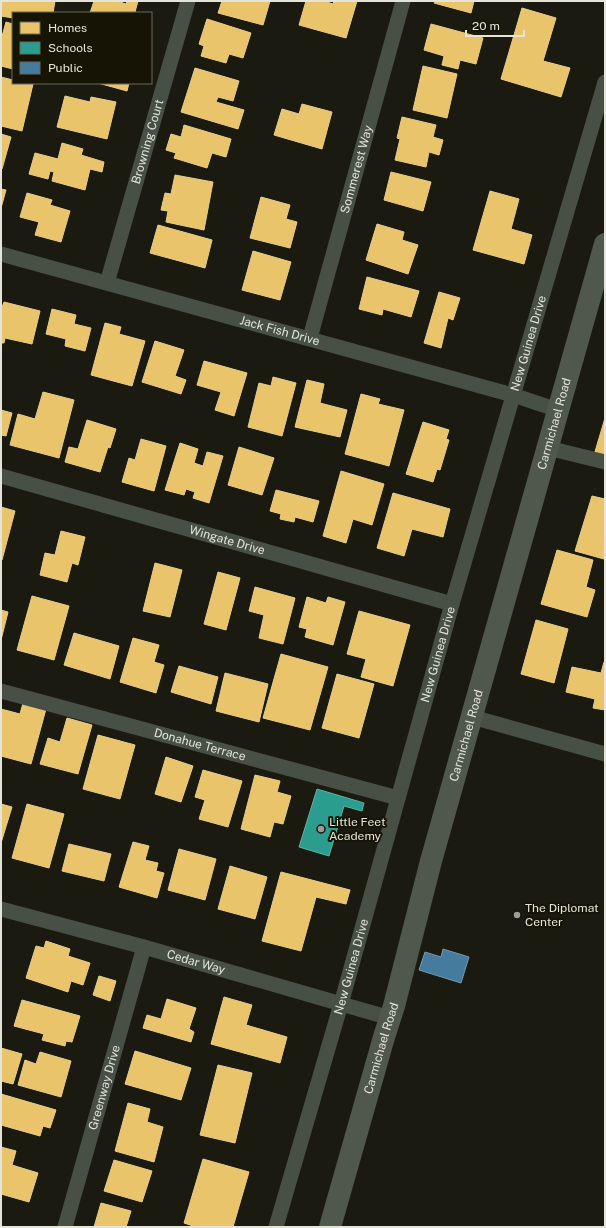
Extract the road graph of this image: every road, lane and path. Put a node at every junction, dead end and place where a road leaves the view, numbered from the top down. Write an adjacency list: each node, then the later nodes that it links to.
1 (188, 1): 6 (street, Browning Court)
2 (403, 1): 7 (street, Sommerest Way)
3 (605, 82): 8 (street, New Guinea Drive)
4 (1, 254): 6 (street, Jack Fish Drive)
5 (603, 258): 9 (main road, Carmichael Road)
6 (107, 283): 7 (street, Jack Fish Drive)
7 (310, 338): 8 (street, Jack Fish Drive)
8 (513, 395): 9 (street, Jack Fish Drive); 13 (street, New Guinea Drive)
9 (558, 410): 10 (main road, Carmichael Road)
10 (548, 448): 11 (street); 15 (main road, Carmichael Road)
11 (605, 462)
12 (1, 476): 13 (street, Wingate Drive)
13 (452, 604): 17 (street, New Guinea Drive)
14 (1, 691): 17 (street, Donahue Terrace)
15 (472, 717): 16 (street); 21 (main road, Carmichael Road)
16 (605, 754)
17 (398, 798): 20 (street, New Guinea Drive)
18 (1, 910): 19 (street, Cedar Way)
19 (144, 947): 20 (street, Cedar Way); 22 (street, Greenway Drive)
20 (341, 1004): 21 (street, Cedar Way); 23 (street, New Guinea Drive)
21 (390, 1018): 24 (main road, Carmichael Road)
22 (65, 1227)
23 (276, 1227)
24 (330, 1227)

